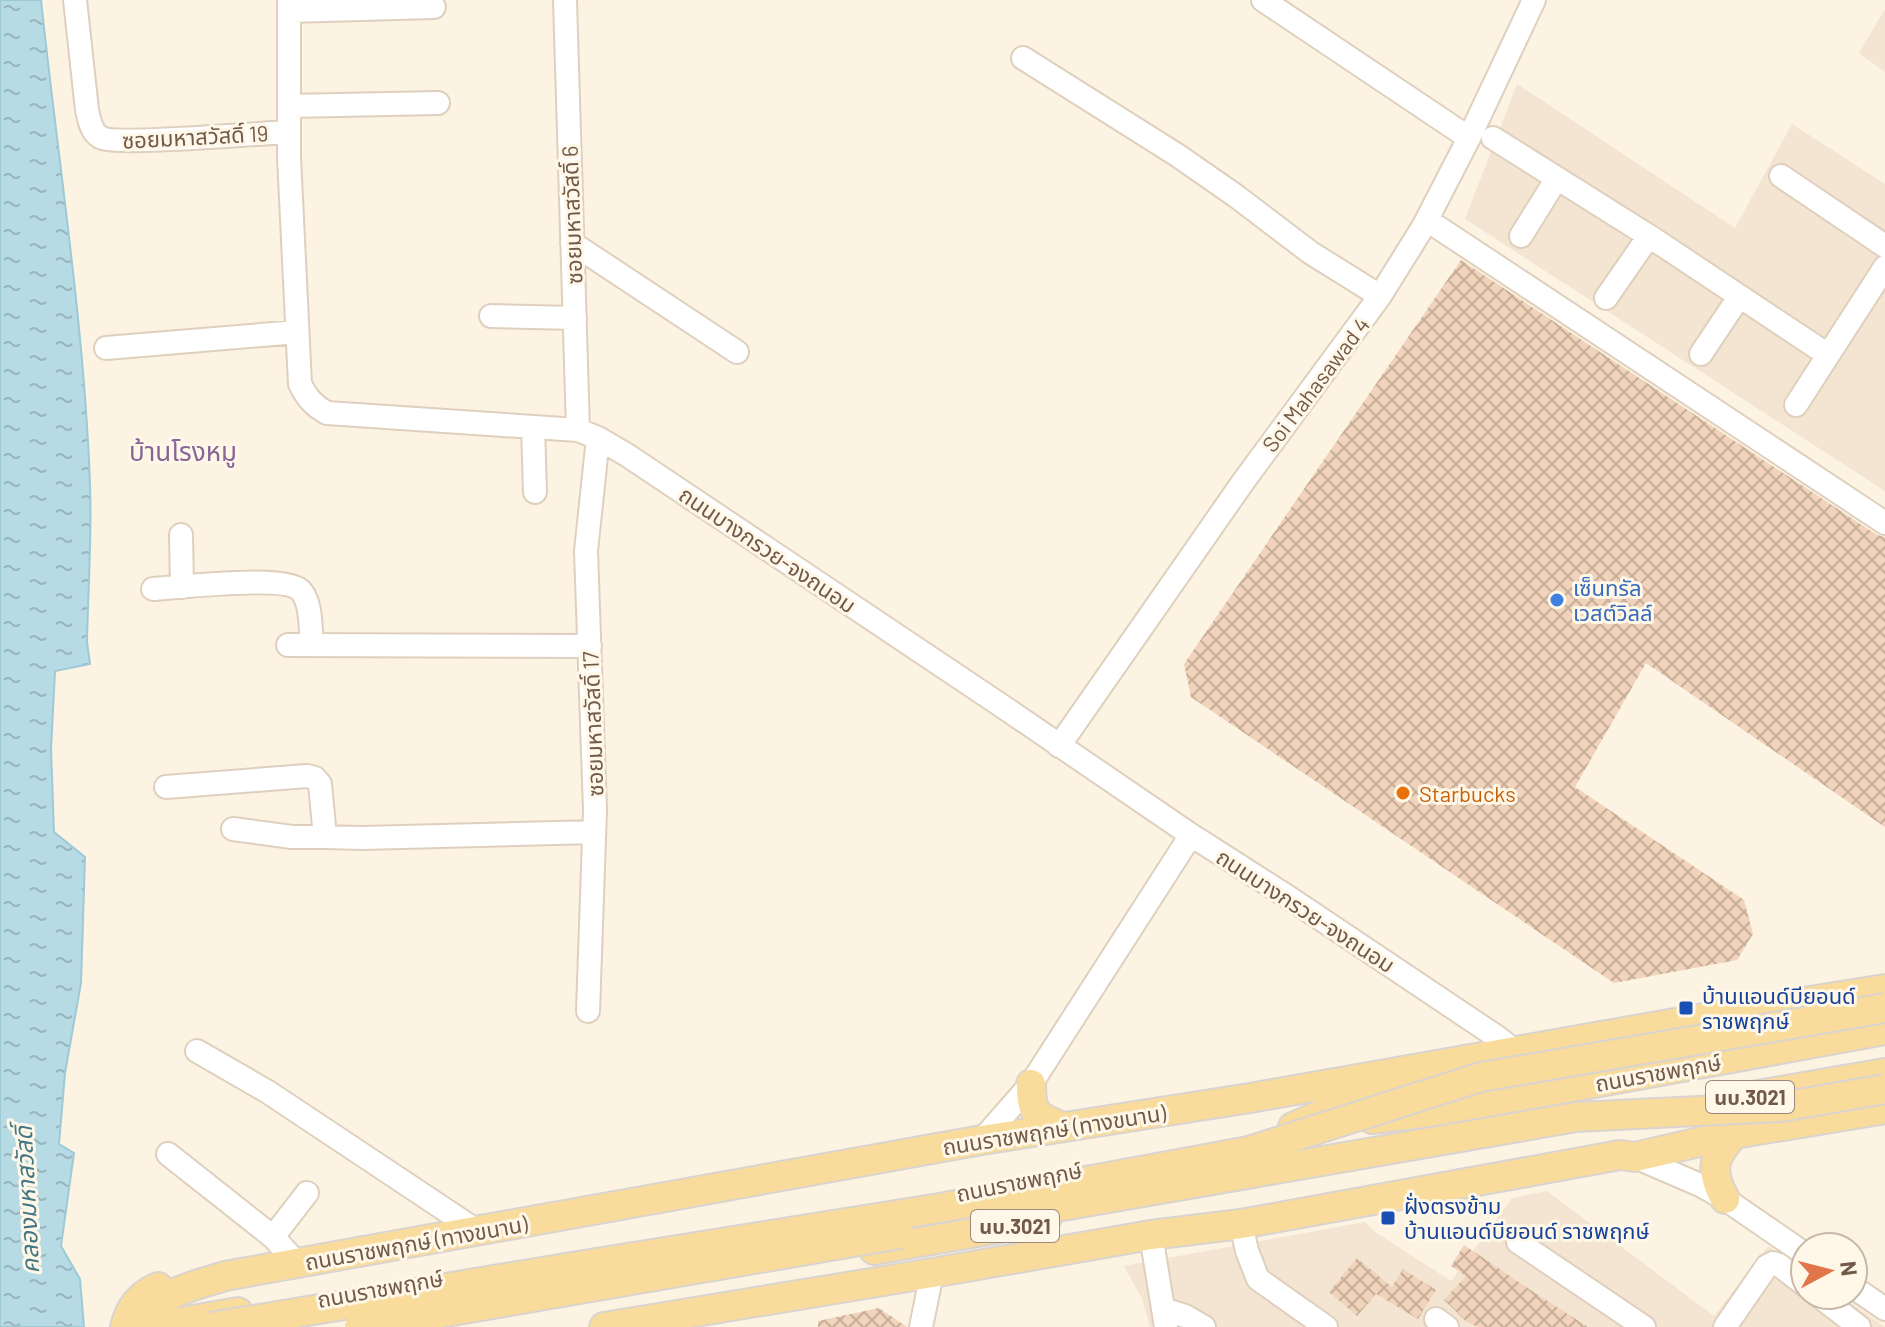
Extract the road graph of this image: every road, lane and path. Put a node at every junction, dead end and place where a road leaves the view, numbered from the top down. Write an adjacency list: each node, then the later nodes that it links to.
1 (75, 0): 10 (street, ซอยมหาสวัสดิ์ 19)
2 (565, 0): 18 (street, ซอยมหาสวัสดิ์ 6)
3 (1263, 0): 11 (street)
4 (1524, 4): 11 (street, Soi Mahasawad 4)
5 (289, 6): 6 (street); 9 (street, ถนนบางกรวย-จงถนอม)
6 (434, 7)
7 (1023, 58): 21 (street)
8 (438, 103): 9 (street)
9 (289, 106): 10 (street, ถนนบางกรวย-จงถนอม)
10 (289, 132): 26 (street, ถนนบางกรวย-จงถนอม)
11 (1469, 138): 15 (street, Soi Mahasawad 4)
12 (1493, 138): 14 (street)
13 (1781, 176): 19 (street)
14 (1557, 178): 16 (street); 17 (street)
15 (1427, 220): 21 (street, Soi Mahasawad 4); 35 (street)
16 (1521, 236)
17 (1649, 236): 22 (street); 23 (street)
18 (572, 243): 25 (street, ซอยมหาสวัสดิ์ 6); 28 (street)
19 (1885, 246)
20 (1885, 267): 30 (street)
21 (1380, 296): 42 (street, Soi Mahasawad 4)
22 (1739, 297): 29 (street); 30 (street)
23 (1606, 298)
24 (491, 316): 25 (street)
25 (575, 318): 33 (street, ซอยมหาสวัสดิ์ 6)
26 (297, 332): 27 (street); 32 (street, ถนนบางกรวย-จงถนอม)
27 (106, 348)
28 (737, 352)
29 (1701, 354)
30 (1828, 355): 31 (street)
31 (1796, 405)
32 (533, 427): 33 (street, ถนนบางกรวย-จงถนอม); 34 (street)
33 (588, 434): 41 (street, ซอยมหาสวัสดิ์ 17); 42 (street, ถนนบางกรวย-จงถนอม)
34 (535, 492)
35 (1885, 523)
36 (181, 535): 37 (street)
37 (182, 587): 38 (street); 39 (street)
38 (153, 589)
39 (312, 644): 40 (street); 41 (street)
40 (288, 645)
41 (590, 646): 45 (street, ซอยมหาสวัสดิ์ 17)
42 (1059, 746): 46 (street, ถนนบางกรวย-จงถนอม)
43 (166, 787): 47 (street)
44 (233, 829): 47 (street)
45 (594, 832): 47 (street); 50 (street, ซอยมหาสวัสดิ์ 17)
46 (1191, 835): 53 (street, ถนนบางกรวย-จงถนอม); 56 (street)
47 (325, 837)
48 (1885, 989): 53 (main road, ถนนราชพฤกษ์ (ทางขนาน))
49 (1885, 1008): 84 (main road, bridge)
50 (588, 1011)
51 (1885, 1030): 62 (main road, ถนนราชพฤกษ์ / นบ.3021)
52 (197, 1051): 70 (street)
53 (1516, 1052): 54 (main road, ถนนราชพฤกษ์ (ทางขนาน))
54 (1423, 1068): 61 (main road, ถนนราชพฤกษ์ (ทางขนาน)); 62 (main road)
55 (1885, 1073): 59 (main road, ถนนราชพฤกษ์ / นบ.3021)
56 (1031, 1084): 61 (main road); 64 (street)
57 (1885, 1089): 85 (main road, bridge)
58 (1885, 1109): 60 (main road, นบ.3021)
59 (1614, 1121): 60 (main road); 86 (main road, ถนนราชพฤกษ์ / นบ.3021)
60 (1798, 1124): 63 (main road, นบ.3021)
61 (1063, 1127): 64 (main road, ถนนราชพฤกษ์ (ทางขนาน))
62 (1285, 1130): 83 (main road, ถนนราชพฤกษ์ / นบ.3021)
63 (1734, 1134): 66 (main road, นบ.3021); 68 (main road)
64 (982, 1140): 70 (main road, ถนนราชพฤกษ์ (ทางขนาน))
65 (168, 1154): 72 (street)
66 (1635, 1157): 68 (street); 69 (main road)
67 (307, 1193): 72 (street)
68 (1725, 1199): 74 (street)
69 (1241, 1224): 71 (main road); 89 (street)
70 (477, 1231): 75 (main road, ถนนราชพฤกษ์ (ทางขนาน))
71 (1151, 1235): 76 (main road); 80 (street)
72 (273, 1237): 75 (street)
73 (1518, 1242): 90 (street)
74 (1789, 1243)
75 (297, 1263): 78 (main road, ถนนราชพฤกษ์ (ทางขนาน))
76 (932, 1273): 81 (main road); 87 (street)
77 (1789, 1273): 91 (street)
78 (225, 1276): 82 (main road, ถนนราชพฤกษ์ (ทางขนาน)); 83 (main road, ถนนราชพฤกษ์ (ทางขนาน))
79 (1838, 1311): 92 (street)
80 (1165, 1318): 88 (street)
81 (613, 1326)
82 (125, 1327)
83 (151, 1327)
84 (211, 1327)
85 (359, 1327)
86 (416, 1327)
87 (921, 1327)
88 (1204, 1327)
89 (1326, 1327)
90 (1644, 1327)
91 (1725, 1327)
92 (1859, 1327)

